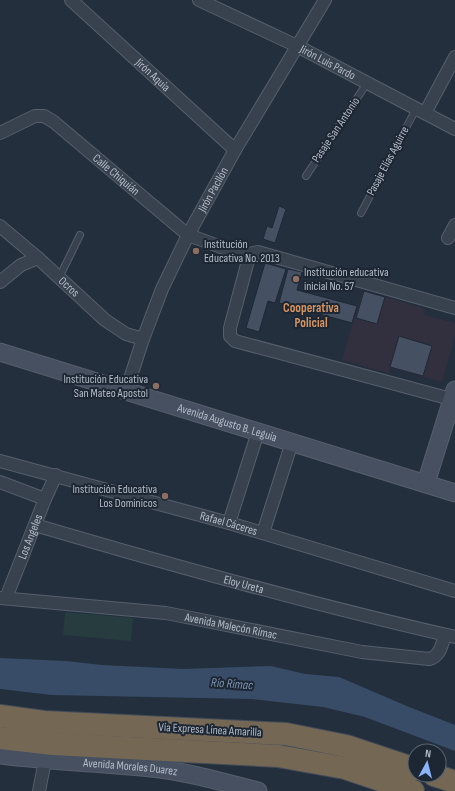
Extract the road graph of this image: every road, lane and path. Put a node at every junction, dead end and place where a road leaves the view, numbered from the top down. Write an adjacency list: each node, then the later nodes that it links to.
1 (70, 0): 10 (street, Jirón Aquia)
2 (198, 0): 4 (street, Jirón Luis Pardo)
3 (325, 0): 4 (street, Jirón Pacllón)
4 (297, 46): 6 (street, Jirón Luis Pardo); 10 (street, Jirón Pacllón)
5 (455, 57): 7 (street)
6 (367, 83): 7 (street, Jirón Luis Pardo); 11 (lane, Pasaje San Antonio)
7 (421, 111): 8 (street, Jirón Luis Pardo); 12 (lane, Pasaje Elías Aguirre)
8 (455, 129)
9 (0, 133): 16 (street, Calle Chiquián)
10 (236, 150): 16 (street, Jirón Pacllón)
11 (306, 176)
12 (361, 214)
13 (455, 225): 17 (street)
14 (0, 226): 19 (street, Ocros)
15 (80, 235): 20 (lane)
16 (188, 235): 18 (street); 23 (street, Jirón Pacllón)
17 (448, 238)
18 (249, 257): 22 (street); 26 (street)
19 (38, 258): 20 (street, Ocros); 21 (street)
20 (60, 278): 23 (street, Ocros)
21 (0, 282)
22 (455, 308)
23 (143, 339): 25 (street, Jirón Pacllón)
24 (0, 352): 25 (main road, Avenida Augusto B. Leguia)
25 (126, 391): 27 (main road, Avenida Augusto B. Leguia)
26 (453, 395): 32 (main road)
27 (258, 432): 28 (main road, Avenida Augusto B. Leguia); 35 (street)
28 (292, 442): 32 (main road, Avenida Augusto B. Leguia); 37 (street)
29 (0, 461): 30 (street, Rafael Cáceres)
30 (56, 475): 34 (street, Los Angeles); 35 (street, Rafael Cáceres)
31 (0, 482): 34 (street)
32 (426, 484): 33 (main road, Avenida Augusto B. Leguia)
33 (455, 492)
34 (45, 499): 36 (street, Los Angeles)
35 (229, 523): 37 (street, Rafael Cáceres)
36 (35, 525): 39 (street, Los Angeles); 40 (street, Eloy Ureta)
37 (263, 533): 38 (street, Rafael Cáceres)
38 (455, 591)
39 (3, 598): 40 (street, Avenida Malecón Rímac)
40 (450, 636)
41 (0, 716): 45 (highway, Vía Expresa Línea Amarilla)
42 (0, 738): 48 (highway, Vía Expresa Línea Amarilla)
43 (0, 756): 44 (main road, Avenida Morales Duarez)
44 (45, 761): 46 (street); 47 (main road, Avenida Morales Duarez)
45 (407, 766)
46 (39, 791)
47 (258, 791)
48 (414, 791)

